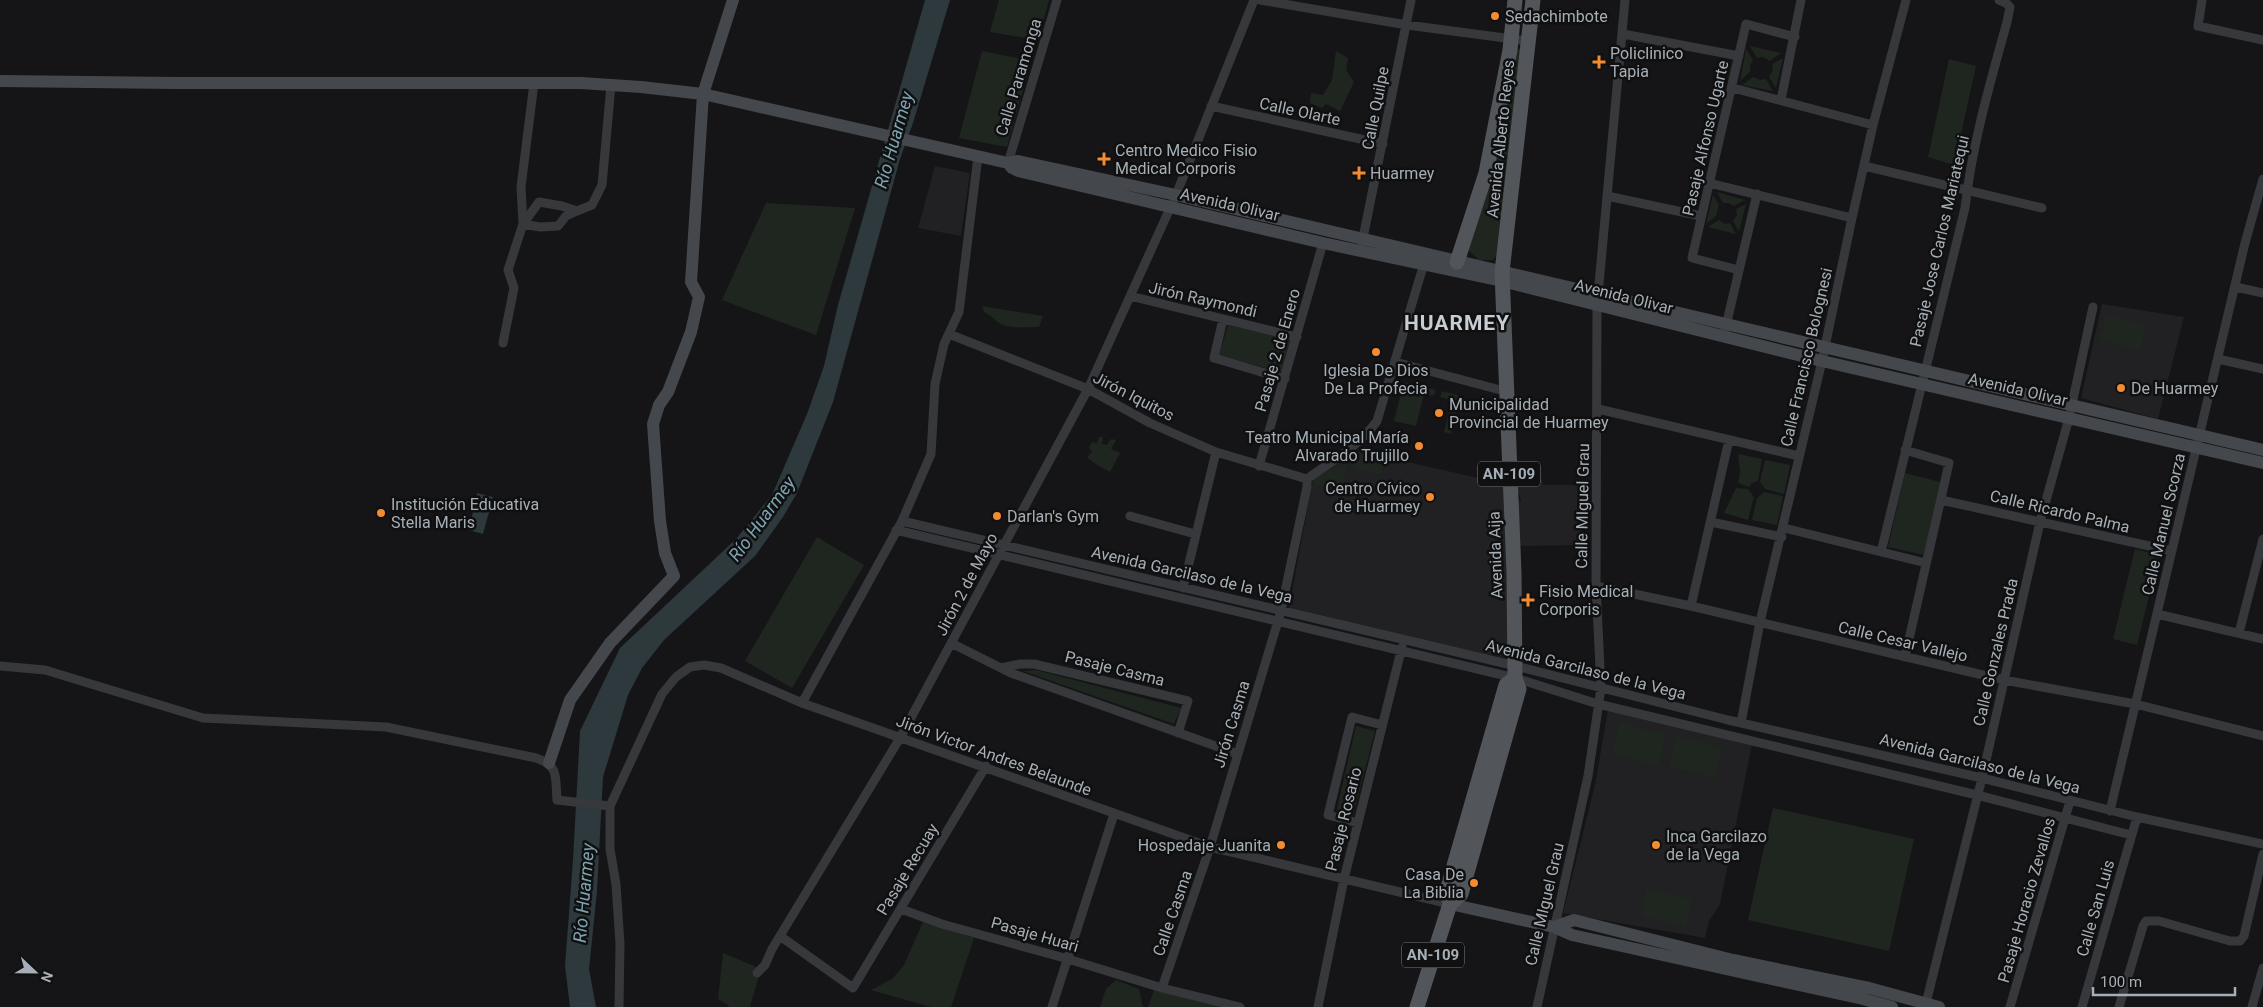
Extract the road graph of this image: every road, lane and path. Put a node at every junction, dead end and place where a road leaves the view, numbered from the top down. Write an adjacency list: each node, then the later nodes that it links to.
1 (734, 0): 25 (street)
2 (1057, 0): 31 (street, Calle Paramonga)
3 (1254, 0): 27 (street, Jirón 2 de Mayo)
4 (1260, 0): 14 (street)
5 (1411, 0): 14 (street, Calle Quilpe)
6 (1515, 0): 17 (main road, Avenida Alberto Reyes)
7 (1533, 0): 19 (main road, Avenida Alberto Reyes / AN-109)
8 (1626, 0): 15 (street, Calle MIguel Grau)
9 (1801, 0): 16 (street)
10 (1906, 0): 28 (street, Calle Francisco Bolognesi)
11 (1999, 0): 13 (street, Pasaje Jose Carlos Mariatequi)
12 (2202, 0): 18 (street)
13 (2010, 4): 35 (street, Pasaje Jose Carlos Mariatequi)
14 (1407, 25): 17 (street); 29 (street, Calle Quilpe)
15 (1623, 34): 20 (street); 37 (street, Calle MIguel Grau)
16 (1794, 37): 20 (street, Pasaje Alfonso Ugarte); 26 (street)
17 (1511, 39): 19 (street); 47 (main road, Avenida Alberto Reyes)
18 (2263, 40)
19 (1528, 41): 49 (main road, Avenida Alberto Reyes / AN-109)
20 (1739, 56): 24 (street, Pasaje Alfonso Ugarte)
21 (0, 81): 22 (street, Avenida Olivar)
22 (534, 83): 23 (street, Avenida Olivar); 43 (street)
23 (610, 85): 25 (street, Avenida Olivar); 40 (street)
24 (1733, 88): 26 (street); 34 (street, Pasaje Alfonso Ugarte)
25 (703, 94): 30 (street, Avenida Olivar); 121 (street)
26 (1782, 100): 28 (street)
27 (1211, 106): 29 (street, Calle Olarte); 38 (street, Jirón 2 de Mayo)
28 (1873, 125): 32 (street, Calle Francisco Bolognesi)
29 (1383, 144): 45 (street, Calle Quilpe)
30 (978, 156): 31 (street, Avenida Olivar); 57 (street)
31 (1008, 163): 38 (street, Avenida Olivar)
32 (1864, 166): 35 (street); 42 (street, Calle Francisco Bolognesi)
33 (2263, 179): 50 (street, Calle Manuel Scorza)
34 (1709, 183): 36 (street); 41 (street, Pasaje Alfonso Ugarte)
35 (1967, 189): 39 (street); 64 (street, Pasaje Jose Carlos Mariatequi)
36 (1757, 194): 42 (street); 48 (street)
37 (1607, 196): 41 (street); 53 (street, Calle MIguel Grau)
38 (1173, 200): 44 (street, Avenida Olivar); 45 (street, Avenida Olivar); 52 (street, Jirón 2 de Mayo)
39 (2042, 208)
40 (577, 211): 43 (street); 43 (street)
41 (1702, 216): 48 (street, Pasaje Alfonso Ugarte)
42 (1852, 218): 60 (street, Calle Francisco Bolognesi)
43 (523, 224): 59 (street)
44 (1323, 243): 45 (street, Avenida Olivar); 58 (street, Pasaje 2 de Enero)
45 (1361, 245): 46 (street, Avenida Olivar)
46 (1425, 259): 47 (street, Avenida Olivar); 49 (street, Avenida Olivar); 62 (street)
47 (1457, 262): 49 (street, Avenida Olivar)
48 (1739, 270): 56 (street)
49 (1502, 277): 53 (street, Avenida Olivar); 67 (main road, Avenida Aija / AN-109)
50 (2236, 287): 51 (street); 61 (street, Calle Manuel Scorza)
51 (2263, 293)
52 (1130, 296): 55 (street, Jirón Raymondi); 66 (street, Jirón 2 de Mayo)
53 (1597, 301): 56 (street, Avenida Olivar); 69 (street, Calle MIguel Grau)
54 (2093, 307): 68 (street, Calle Gonzales Prada)
55 (1223, 319): 58 (street, Jirón Raymondi); 65 (street)
56 (1724, 331): 60 (street, Avenida Olivar)
57 (949, 334): 66 (street, Jirón Iquitos); 82 (street)
58 (1298, 337): 65 (street, Pasaje 2 de Enero)
59 (503, 343)
60 (1824, 354): 64 (street, Avenida Olivar); 76 (street, Calle Francisco Bolognesi)
61 (2218, 359): 63 (street); 72 (street, Calle Manuel Scorza)
62 (1395, 362): 67 (street); 79 (street)
63 (2263, 369)
64 (1923, 377): 68 (street, Avenida Olivar); 70 (street, Avenida Olivar); 73 (street, Pasaje Jose Carlos Mariatequi)
65 (1285, 379): 78 (street, Pasaje 2 de Enero)
66 (1088, 390): 75 (street, Jirón Iquitos); 89 (street, Jirón 2 de Mayo)
67 (1508, 392): 109 (main road, Avenida Aija / AN-109)
68 (2072, 405): 70 (street, Calle Gonzales Prada); 72 (street, Avenida Olivar)
69 (1598, 409): 71 (street); 94 (street, Calle MIguel Grau)
70 (2069, 418): 72 (street, Avenida Olivar); 84 (street, Calle Gonzales Prada)
71 (1729, 440): 76 (street); 83 (street)
72 (2198, 442): 74 (street, Avenida Olivar); 77 (street, Avenida Olivar); 90 (street, Calle Manuel Scorza)
73 (1905, 450): 80 (street); 91 (street, Pasaje Jose Carlos Mariatequi)
74 (2263, 450)
75 (1216, 452): 78 (street, Jirón Iquitos); 87 (street)
76 (1799, 456): 86 (street, Calle Francisco Bolognesi)
77 (2263, 463)
78 (1259, 466): 79 (street, Jirón Iquitos)
79 (1307, 479): 97 (street, Jirón Casma)
80 (1941, 500): 84 (street, Calle Ricardo Palma); 93 (street)
81 (1130, 516): 87 (street)
82 (902, 521): 85 (street); 89 (street, Avenida Garcilaso de la Vega)
83 (1711, 522): 86 (street); 96 (street)
84 (2040, 522): 90 (street, Calle Ricardo Palma); 110 (street, Calle Gonzales Prada)
85 (896, 530): 92 (street, Avenida Garcilaso de la Vega); 112 (street)
86 (1783, 532): 91 (street); 100 (street, Calle Francisco Bolognesi)
87 (1195, 534): 95 (street)
88 (2263, 539): 101 (street)
89 (1004, 545): 92 (street, Jirón 2 de Mayo); 95 (street, Avenida Garcilaso de la Vega)
90 (2172, 551): 98 (street, Calle Manuel Scorza)
91 (1881, 552): 93 (street)
92 (998, 555): 99 (street, Avenida Garcilaso de la Vega); 104 (street, Jirón 2 de Mayo)
93 (1926, 563): 106 (street)
94 (1596, 586): 96 (street, Calle Cesar Vallejo); 111 (street, Calle MIguel Grau)
95 (1183, 588): 97 (street, Avenida Garcilaso de la Vega)
96 (1691, 606): 100 (street, Calle Cesar Vallejo)
97 (1281, 611): 99 (street, Jirón Casma); 103 (street, Avenida Garcilaso de la Vega)
98 (2157, 614): 101 (street); 114 (street, Calle Manuel Scorza)
99 (1278, 622): 105 (street, Avenida Garcilaso de la Vega); 120 (street, Jirón Casma)
100 (1760, 622): 106 (street, Calle Cesar Vallejo); 115 (street, Calle Francisco Bolognesi)
101 (2239, 633): 102 (street)
102 (2263, 639)
103 (1404, 640): 105 (street, Pasaje Rosario); 109 (street, Avenida Garcilaso de la Vega)
104 (950, 643): 108 (street); 119 (street, Jirón 2 de Mayo)
105 (1401, 651): 109 (street, Avenida Garcilaso de la Vega); 116 (street, Pasaje Rosario)
106 (1905, 656): 110 (street, Calle Cesar Vallejo)
107 (0, 666): 121 (street)
108 (1001, 668): 117 (street); 117 (street, Pasaje Casma)
109 (1515, 672): 111 (street, Avenida Garcilaso de la Vega); 113 (street, Avenida Garcilaso de la Vega); 137 (main road, Avenida Aija / AN-109)
110 (2004, 680): 114 (street, Calle Cesar Vallejo); 123 (street, Calle Gonzales Prada)
111 (1602, 688): 113 (street, Calle MIguel Grau); 115 (street, Avenida Garcilaso de la Vega)
112 (802, 703): 119 (street, Jirón Victor Andres Belaunde); 126 (street, Jirón Victor Andres Belaunde)
113 (1598, 704): 124 (street, Avenida Garcilaso de la Vega); 139 (street, Calle MIguel Grau)
114 (2135, 704): 118 (street, Calle Cesar Vallejo); 127 (street, Calle Manuel Scorza)
115 (1741, 723): 123 (street, Avenida Garcilaso de la Vega)
116 (1382, 725): 131 (street, Pasaje Rosario); 131 (street)
117 (1178, 733): 120 (street)
118 (2263, 736)
119 (900, 738): 122 (street, Jirón Victor Andres Belaunde); 140 (street, Jirón 2 de Mayo)
120 (1238, 754): 134 (street, Jirón Casma)
121 (550, 762): 126 (street)
122 (986, 766): 128 (street, Jirón Victor Andres Belaunde); 138 (street, Pasaje Recuay)
123 (1982, 778): 124 (street, Calle Gonzales Prada); 125 (street, Avenida Garcilaso de la Vega)
124 (1978, 795): 129 (street, Avenida Garcilaso de la Vega); 146 (street, Calle Gonzales Prada)
125 (2070, 800): 127 (street, Avenida Garcilaso de la Vega); 129 (street, Pasaje Horacio Zevallos)
126 (610, 806): 147 (street)
127 (2110, 811): 130 (street, Avenida Garcilaso de la Vega)
128 (1114, 814): 134 (street, Jirón Victor Andres Belaunde); 141 (street)
129 (2065, 817): 132 (street, Avenida Garcilaso de la Vega); 155 (street, Pasaje Horacio Zevallos)
130 (2136, 817): 132 (street, Calle San Luis); 133 (street, Avenida Garcilaso de la Vega)
131 (1358, 823): 136 (street, Pasaje Rosario)
132 (2131, 835): 156 (street, Calle San Luis)
133 (2263, 844)
134 (1210, 847): 136 (street, Jirón Victor Andres Belaunde); 144 (street, Calle Casma)
135 (2263, 859): 157 (street)
136 (1344, 879): 137 (street, Jirón Victor Andres Belaunde); 150 (street, Pasaje Rosario)
137 (1450, 904): 139 (street); 151 (main road, Avenida Aija / AN-109)
138 (901, 908): 140 (street, Pasaje Recuay); 141 (street, Pasaje Huari)
139 (1554, 927): 145 (street); 152 (street, Calle MIguel Grau)
140 (780, 936): 143 (street, Jirón 2 de Mayo)
141 (1068, 959): 144 (street, Pasaje Huari); 148 (street)
142 (2263, 968): 158 (street)
143 (757, 973)
144 (1162, 988): 149 (street, Pasaje Huari)
145 (1864, 998): 146 (street); 153 (street)
146 (1926, 1003): 154 (street)
147 (619, 1007)
148 (1052, 1007)
149 (1240, 1007)
150 (1318, 1007)
151 (1417, 1007)
152 (1538, 1007)
153 (1892, 1007)
154 (1939, 1007)
155 (2010, 1007)
156 (2082, 1007)
157 (2119, 1007)
158 (2252, 1007)

